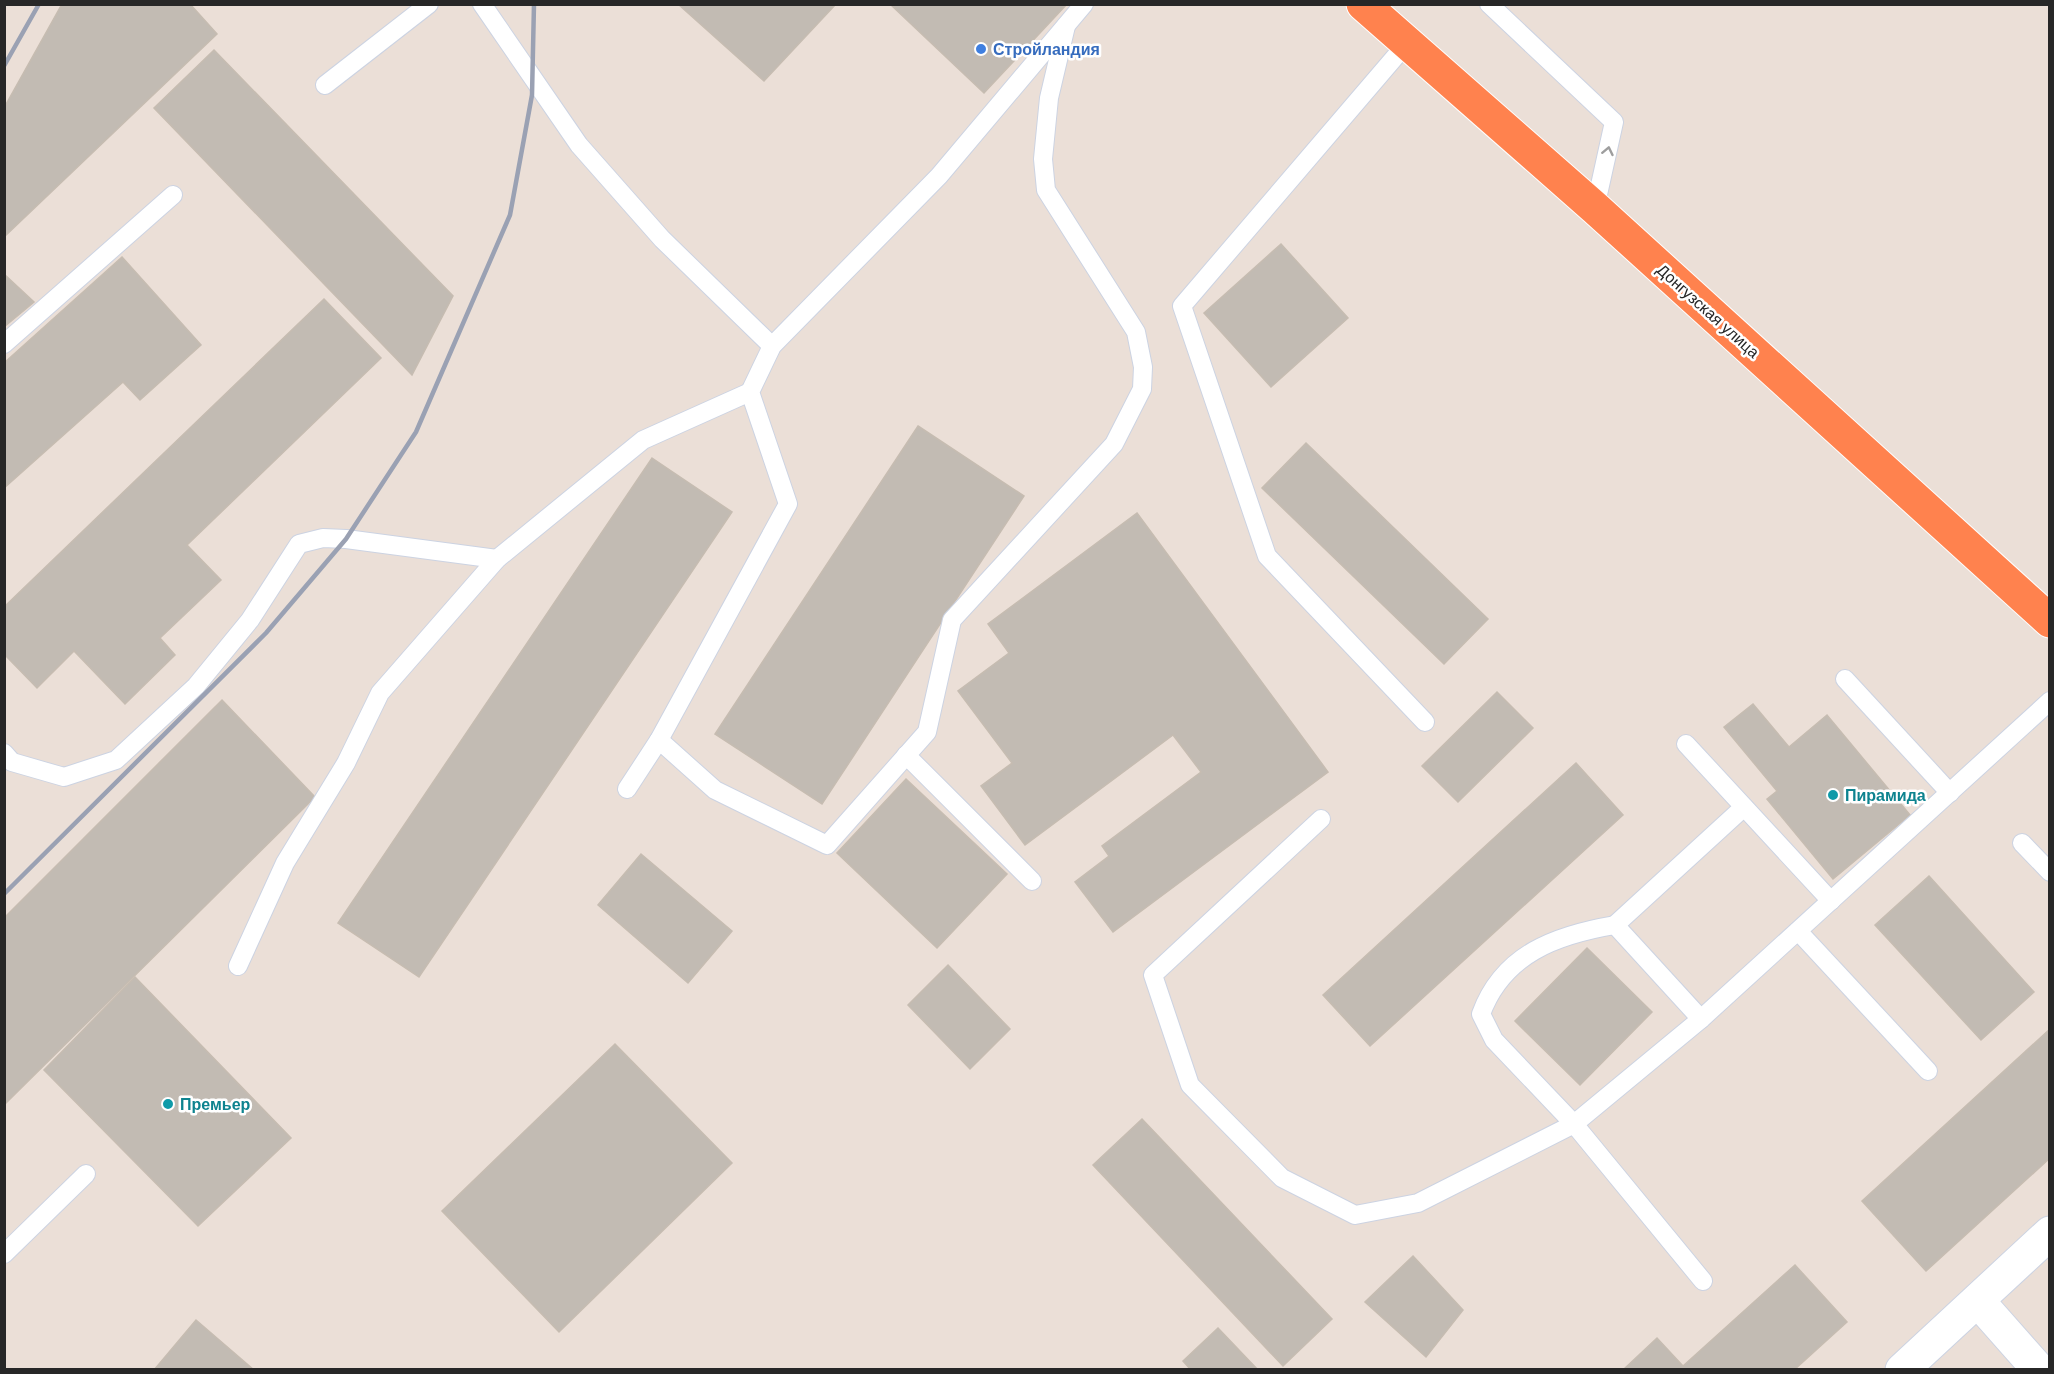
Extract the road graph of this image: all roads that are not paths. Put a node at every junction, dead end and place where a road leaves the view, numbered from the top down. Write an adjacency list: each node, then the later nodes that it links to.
1 (429, 4): 8 (lane)
2 (482, 4): 12 (lane)
3 (1084, 4): 6 (lane)
4 (1363, 4): 7 (highway, Донгузская улица)
5 (1489, 4): 10 (lane, one-way to 5)
6 (1066, 26): 12 (lane); 22 (lane)
7 (1407, 43): 10 (highway, Донгузская улица); 18 (lane)
8 (325, 84)
9 (173, 195): 11 (lane)
10 (1595, 208): 15 (highway, Донгузская улица)
11 (4, 344)
12 (772, 346): 13 (lane)
13 (750, 393): 14 (lane); 19 (lane)
14 (497, 559): 21 (lane); 33 (lane)
15 (2049, 621)
16 (1845, 679): 24 (lane)
17 (2049, 701): 24 (lane)
18 (1425, 722)
19 (659, 740): 22 (lane); 23 (lane)
20 (1686, 744): 25 (lane)
21 (4, 753)
22 (906, 755): 29 (lane)
23 (627, 789)
24 (1950, 793): 30 (lane)
25 (1744, 807): 30 (lane); 31 (lane)
26 (1321, 819): 36 (lane)
27 (2022, 843): 28 (lane)
28 (2049, 872)
29 (1032, 881)
30 (1831, 901): 32 (lane)
31 (1615, 925): 34 (lane); 36 (lane)
32 (1798, 931): 34 (lane); 35 (lane)
33 (238, 966)
34 (1701, 1019): 36 (lane)
35 (1928, 1071)
36 (1574, 1124): 40 (lane)
37 (86, 1174): 39 (lane)
38 (2049, 1233): 41 (street)
39 (4, 1254)
40 (1703, 1281)
41 (1978, 1301): 42 (street); 43 (street)
42 (1902, 1370)
43 (2038, 1370)

